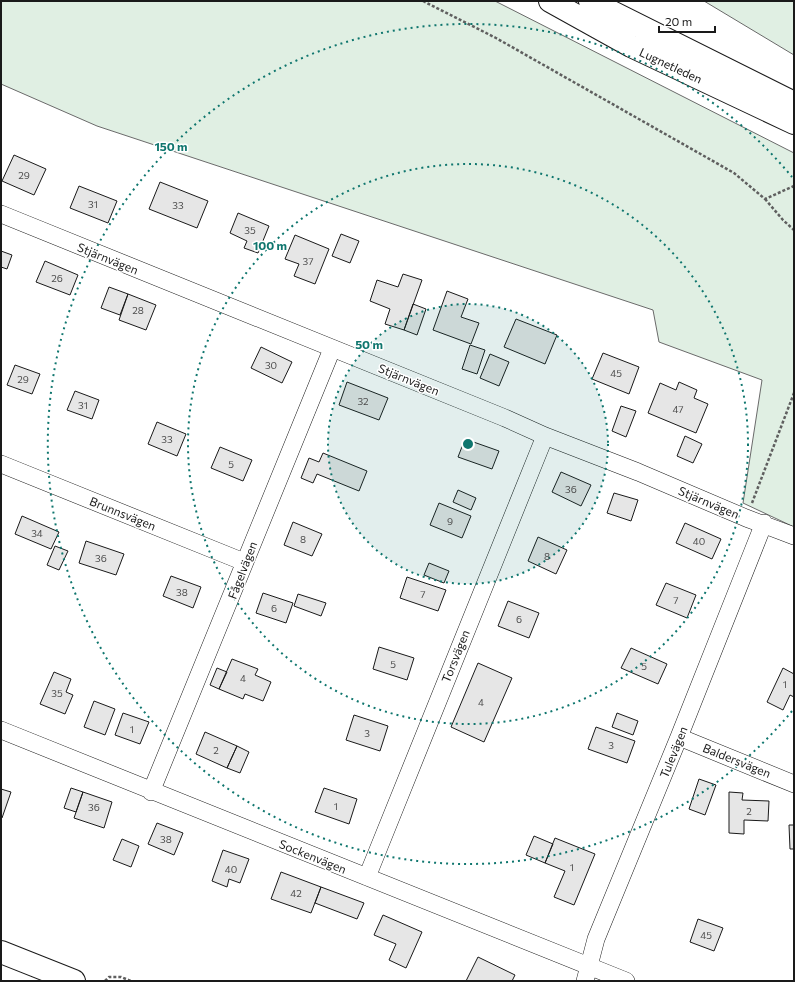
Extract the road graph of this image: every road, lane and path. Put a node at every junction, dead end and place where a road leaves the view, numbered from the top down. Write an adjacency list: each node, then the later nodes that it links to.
1 (423, 1): 7 (path)
2 (550, 1): 5 (main road, Lugnetleden)
3 (590, 1): 4 (main road, Lugnetleden)
4 (794, 103)
5 (794, 123)
6 (794, 186): 7 (path)
7 (765, 199): 9 (path)
8 (1, 214): 10 (street, Stjärnvägen)
9 (794, 230)
10 (332, 349): 12 (street, Stjärnvägen); 17 (street, Fågelvägen)
11 (794, 393): 14 (path)
12 (545, 436): 14 (street, Stjärnvägen); 22 (street, Torsvägen)
13 (1, 464): 17 (street, Brunnsvägen)
14 (746, 518): 15 (street, Stjärnvägen)
15 (764, 523): 16 (street, Stjärnvägen); 19 (street, Tulevägen)
16 (794, 536)
17 (244, 562): 21 (street, Fågelvägen)
18 (1, 730): 21 (street, Sockenvägen)
19 (679, 737): 20 (street, Baldersvägen); 24 (street, Tulevägen)
20 (794, 784)
21 (152, 792): 22 (street, Sockenvägen)
22 (367, 876): 24 (street, Sockenvägen)
23 (1, 952): 25 (main road)
24 (587, 974): 28 (street, Sockenvägen)
25 (74, 981)
26 (104, 981): 27 (path)
27 (131, 981)
28 (626, 981)

